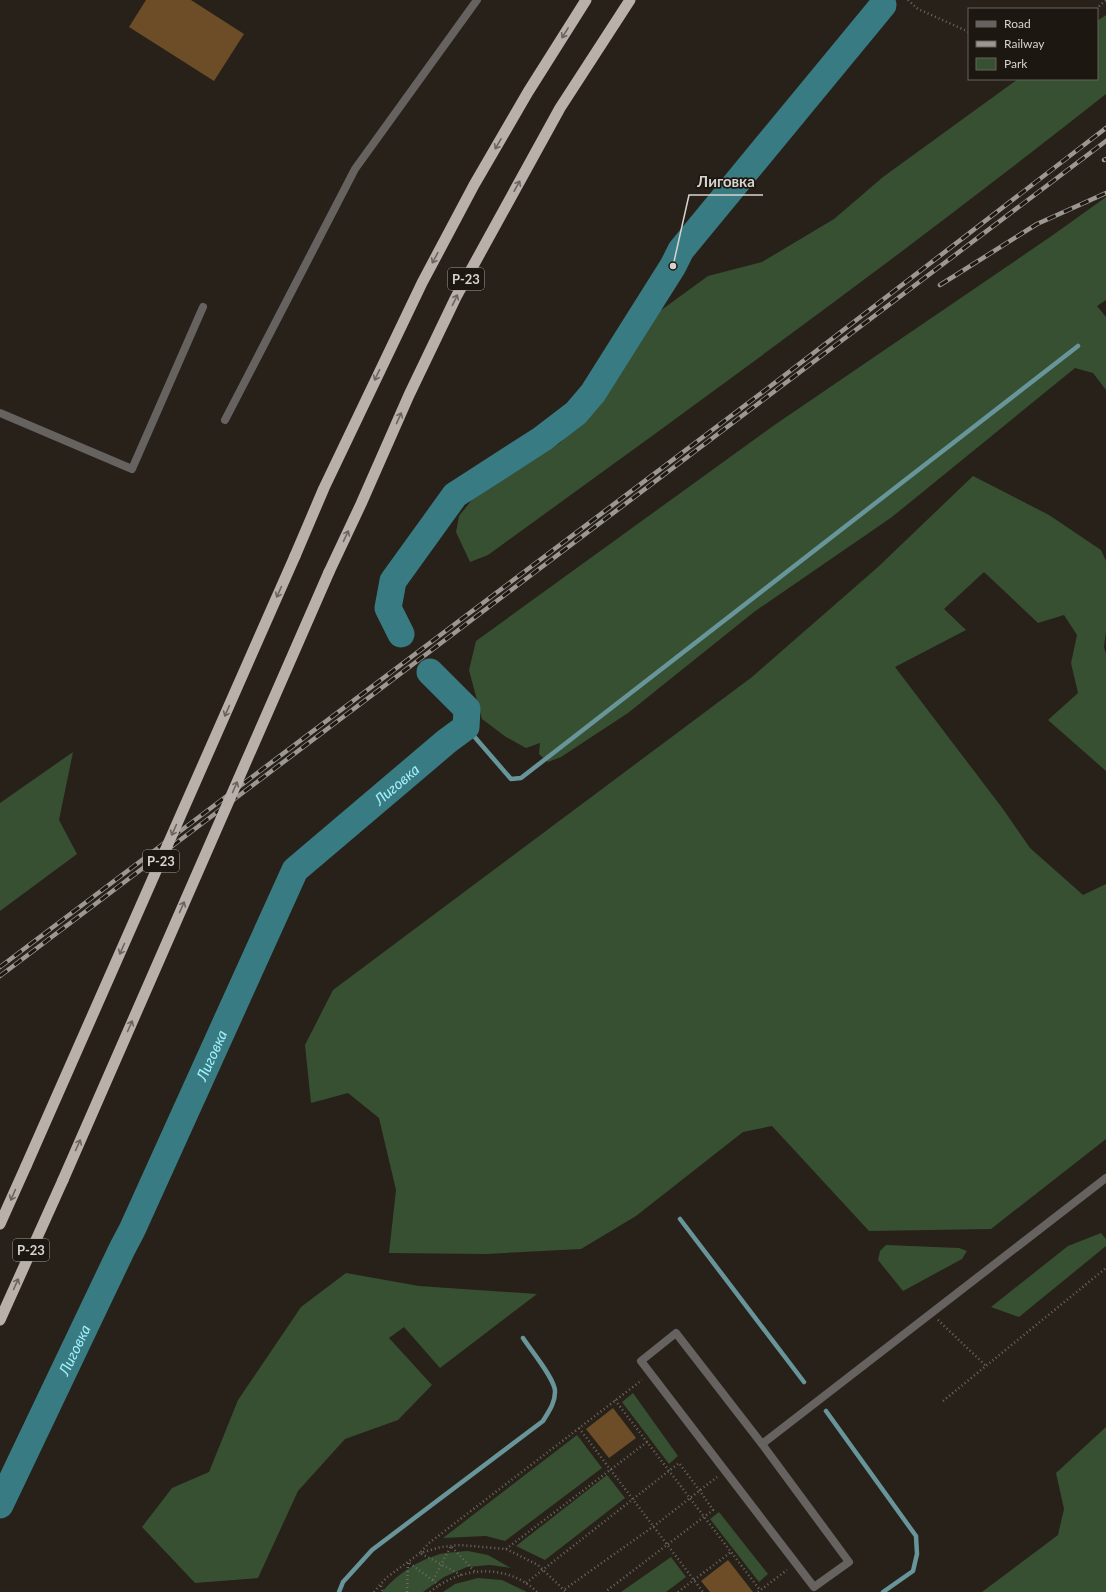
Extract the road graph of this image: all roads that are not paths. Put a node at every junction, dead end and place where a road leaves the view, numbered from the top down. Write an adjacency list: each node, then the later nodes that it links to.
1 (477, 0): 6 (street)
2 (586, 0): 8 (highway, Р-23, one-way to 8, bridge)
3 (630, 0): 9 (highway, Р-23, one-way to 3, bridge)
4 (203, 307): 5 (street)
5 (0, 413)
6 (225, 420)
7 (1106, 1178): 10 (street)
8 (0, 1224)
9 (0, 1320)
10 (762, 1444): 10 (street)

